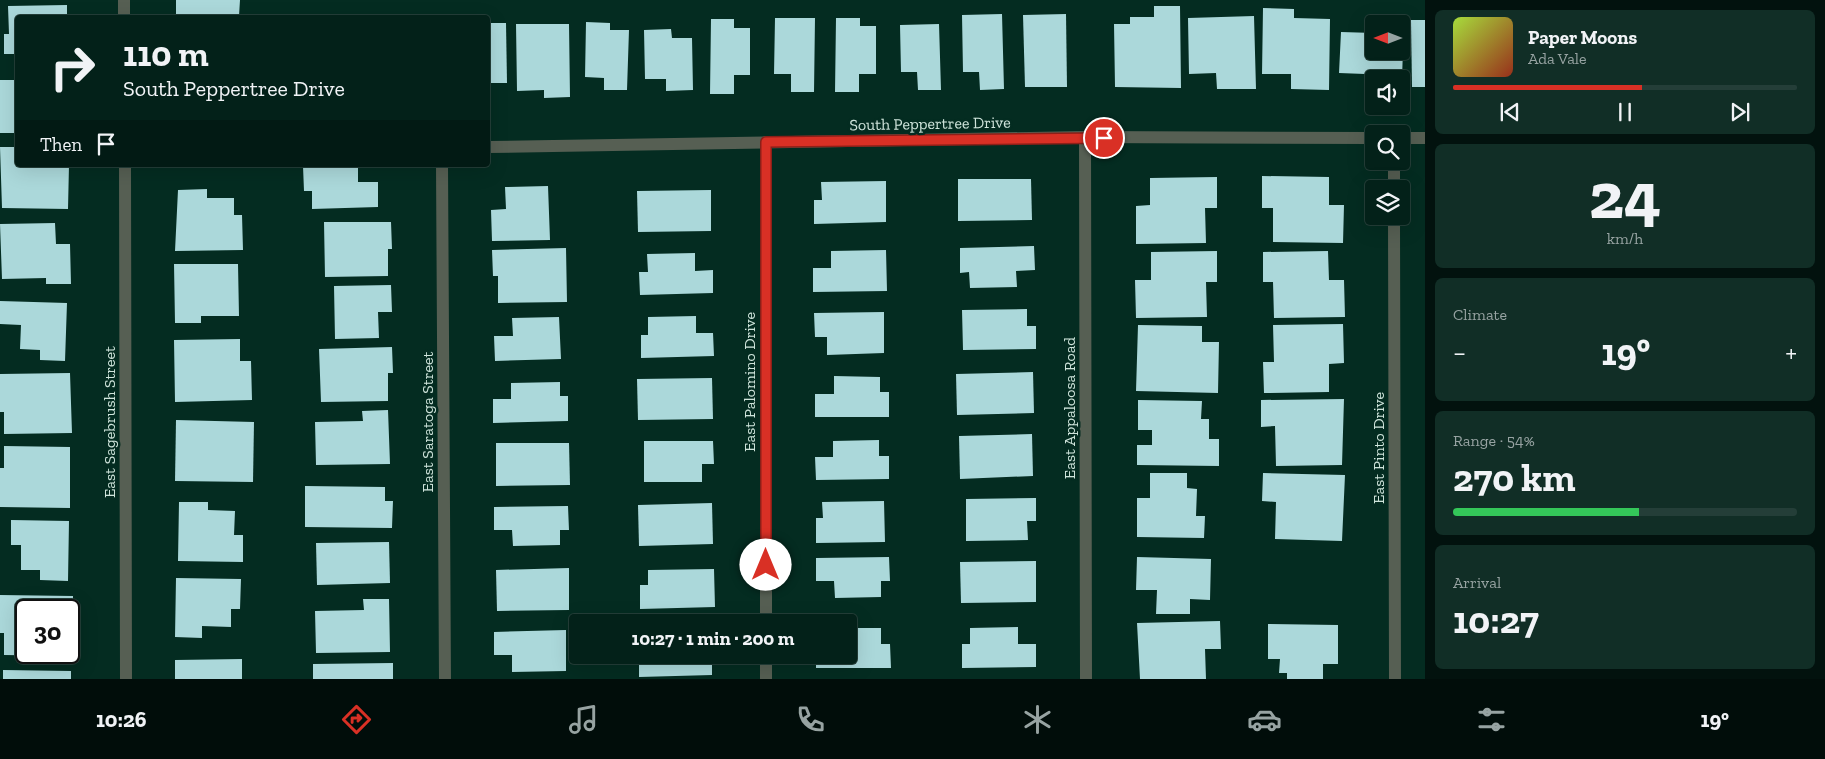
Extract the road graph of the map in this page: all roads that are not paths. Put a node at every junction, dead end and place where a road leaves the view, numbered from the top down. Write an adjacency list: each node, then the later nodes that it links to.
1 (124, 0): 2 (street)
2 (124, 15)
3 (1085, 138): 4 (street, South Peppertree Drive); 7 (street, South Peppertree Drive); 17 (street, East Appaloosa Road)
4 (1365, 138)
5 (1410, 138): 6 (street)
6 (1425, 138)
7 (766, 142): 8 (street, South Peppertree Drive); 12 (street, East Palomino Drive)
8 (490, 146)
9 (124, 167): 14 (street, East Sagebrush Street)
10 (442, 167): 15 (street, East Saratoga Street)
11 (1394, 225): 18 (street, East Pinto Drive)
12 (766, 614)
13 (766, 664): 16 (street)
14 (126, 679)
15 (445, 679)
16 (766, 679)
17 (1086, 679)
18 (1395, 679)

